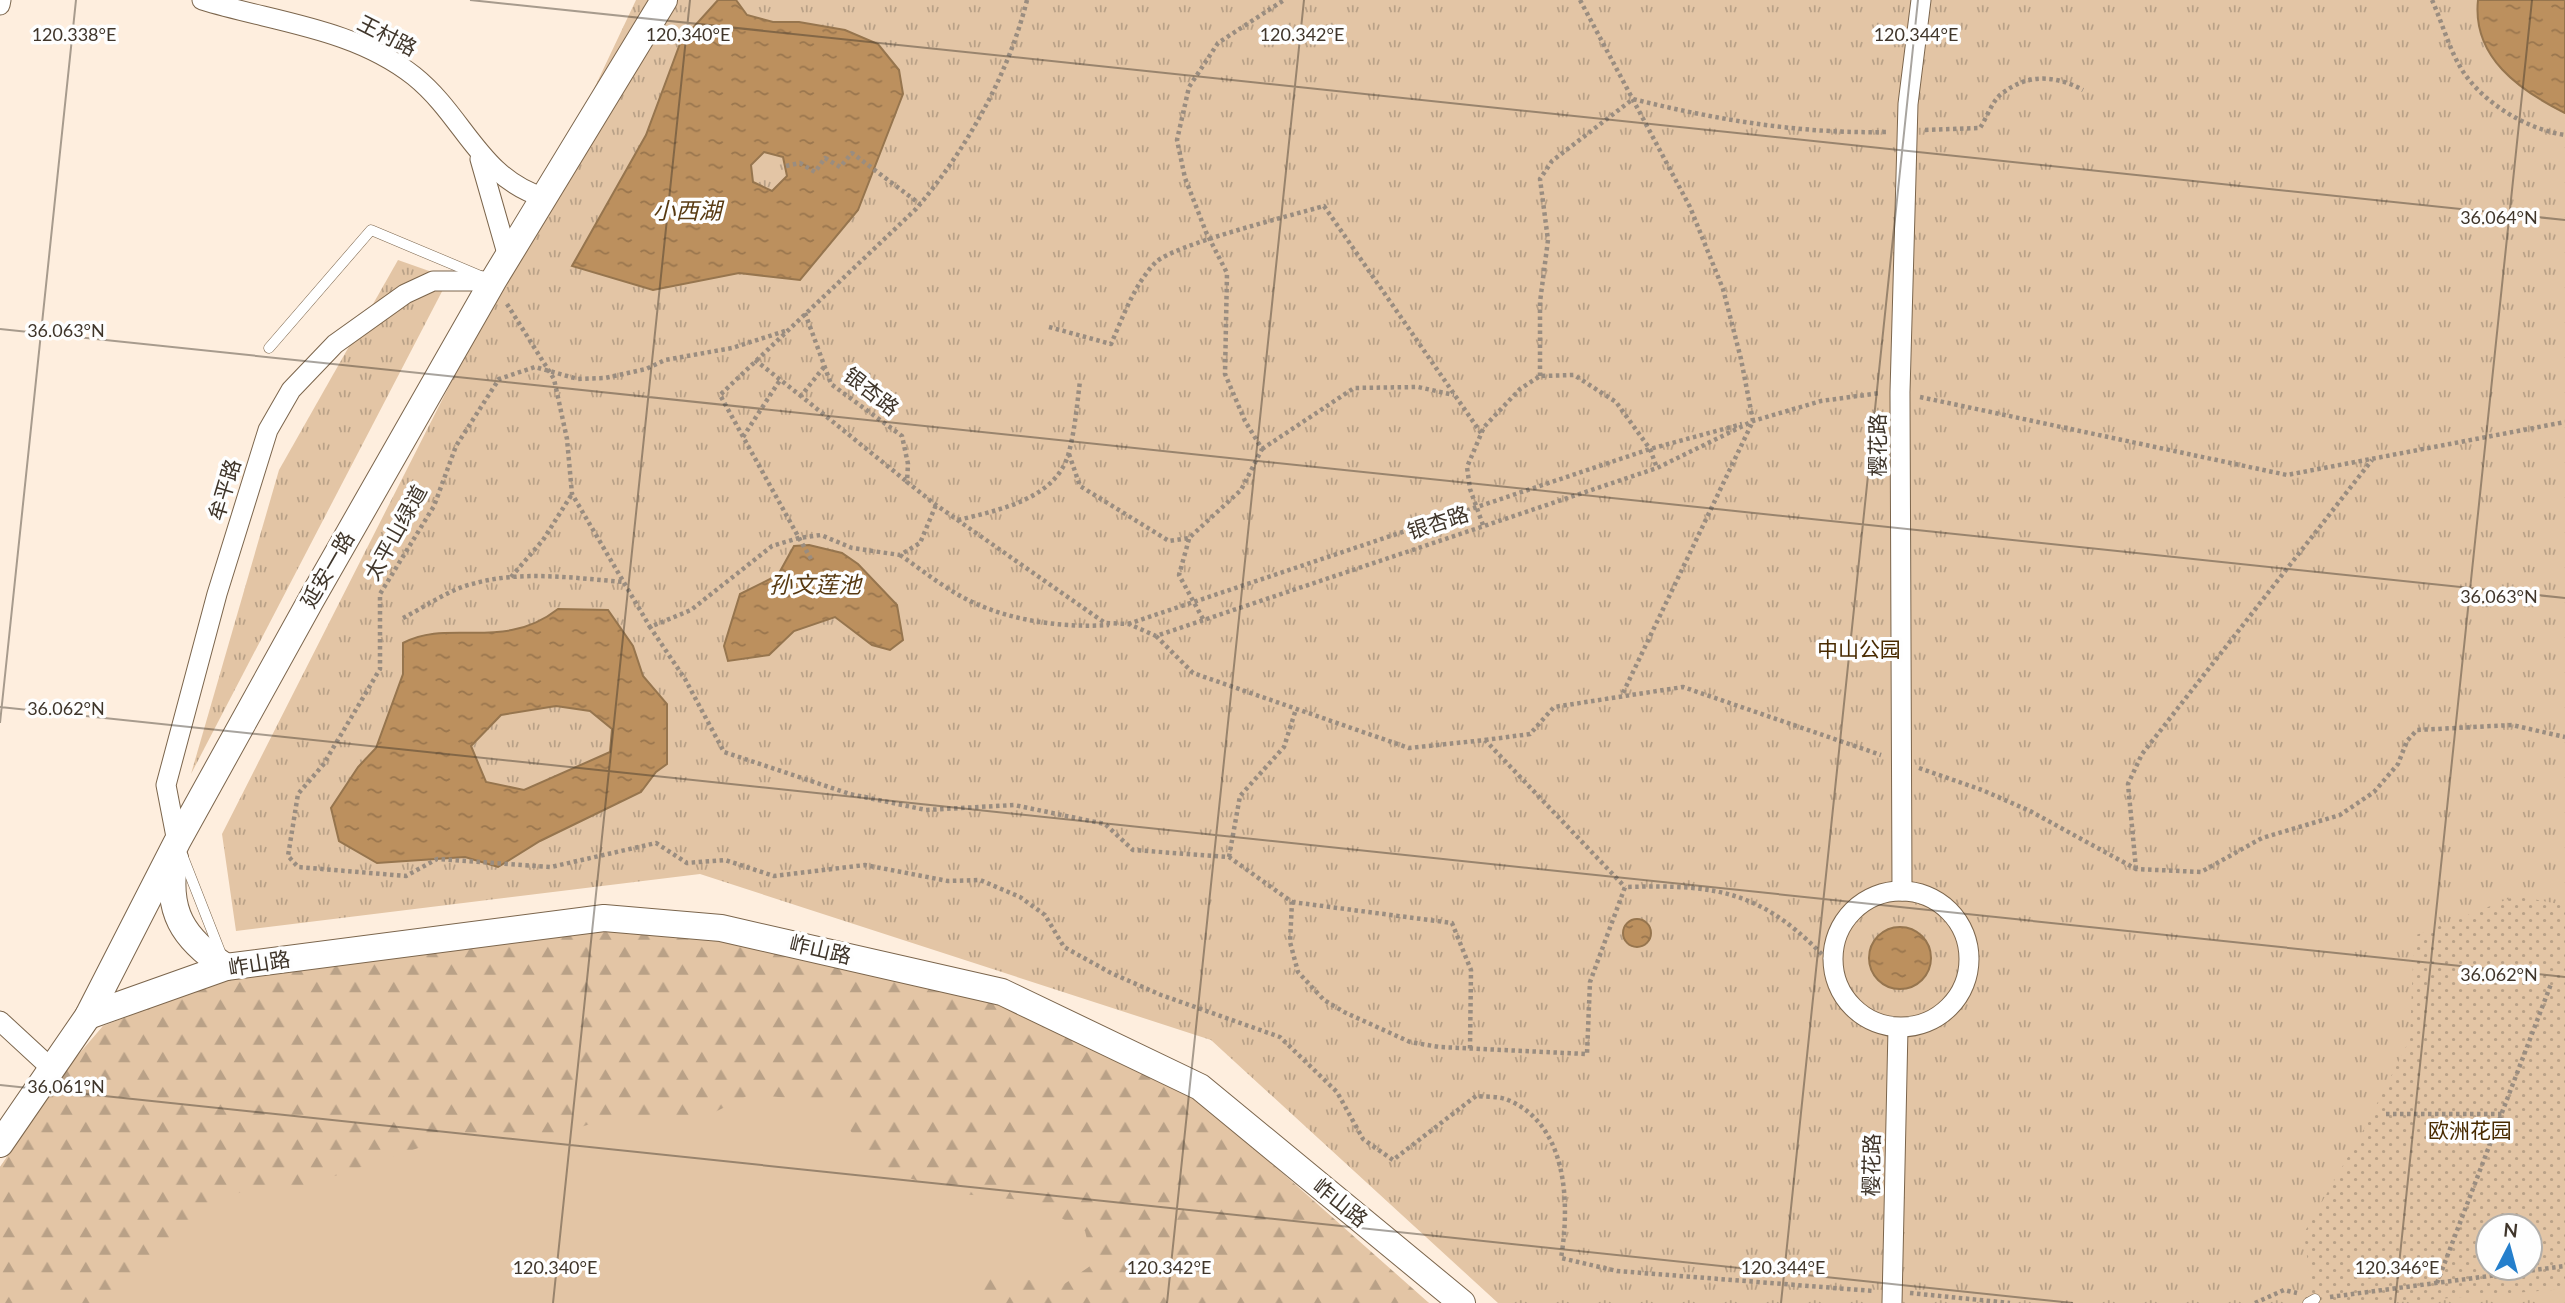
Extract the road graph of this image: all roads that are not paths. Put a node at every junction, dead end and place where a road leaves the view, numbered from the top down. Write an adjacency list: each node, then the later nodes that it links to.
1 (202, 0): 4 (street, 王村路)
2 (664, 0): 5 (street, 延安一路)
3 (1921, 0): 10 (street, 樱花路)
4 (478, 151): 5 (street, 王村路); 6 (street, 王村路)
5 (545, 198): 6 (street, 延安一路)
6 (508, 257): 7 (street, 延安一路)
7 (493, 281): 8 (lane); 9 (street, 延安一路); 9 (street, 牟平路)
8 (269, 348)
9 (177, 842): 11 (street); 12 (street, 延安一路)
10 (1902, 891): 14 (street); 14 (street)
11 (226, 967): 12 (street, 岞山路); 18 (street, 岞山路)
12 (88, 1016): 15 (street, 延安一路)
13 (0, 1021): 15 (street)
14 (1898, 1028): 17 (street, 樱花路)
15 (52, 1069): 16 (street, 延安一路)
16 (0, 1144)
17 (1892, 1297)
18 (1462, 1303)

